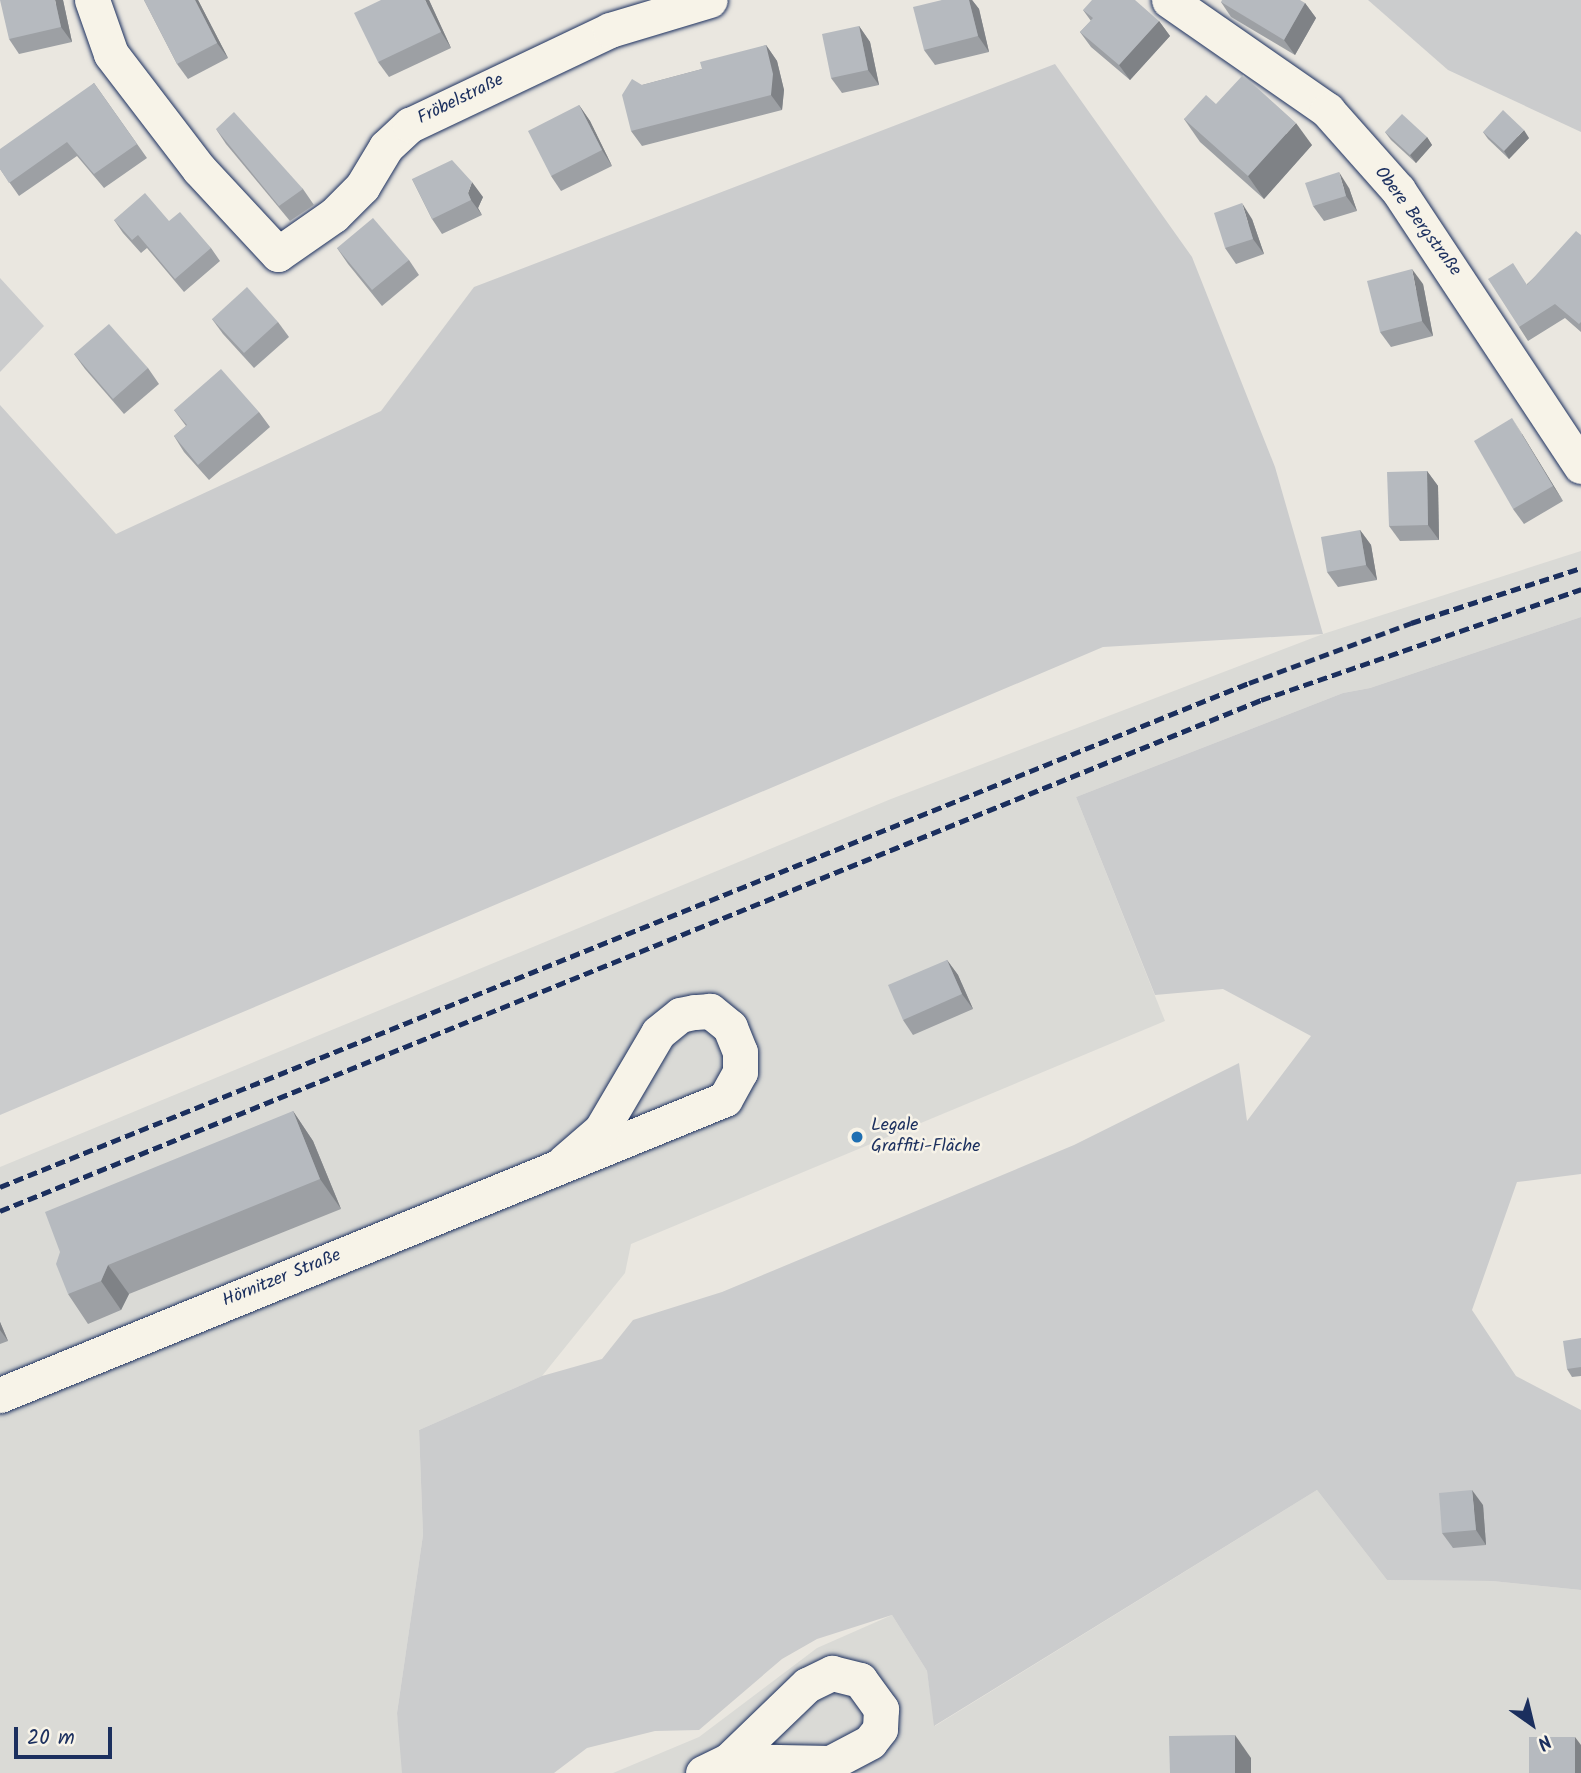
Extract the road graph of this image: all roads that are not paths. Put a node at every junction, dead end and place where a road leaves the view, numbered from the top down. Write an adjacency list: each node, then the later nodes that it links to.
1 (92, 0): 2 (street, Fröbelstraße)
2 (710, 0)
3 (1169, 0): 4 (street, Obere Bergstraße)
4 (1581, 466)
5 (564, 1162): 5 (street, Hörnitzer Straße); 6 (street, Hörnitzer Straße)
6 (0, 1395)

